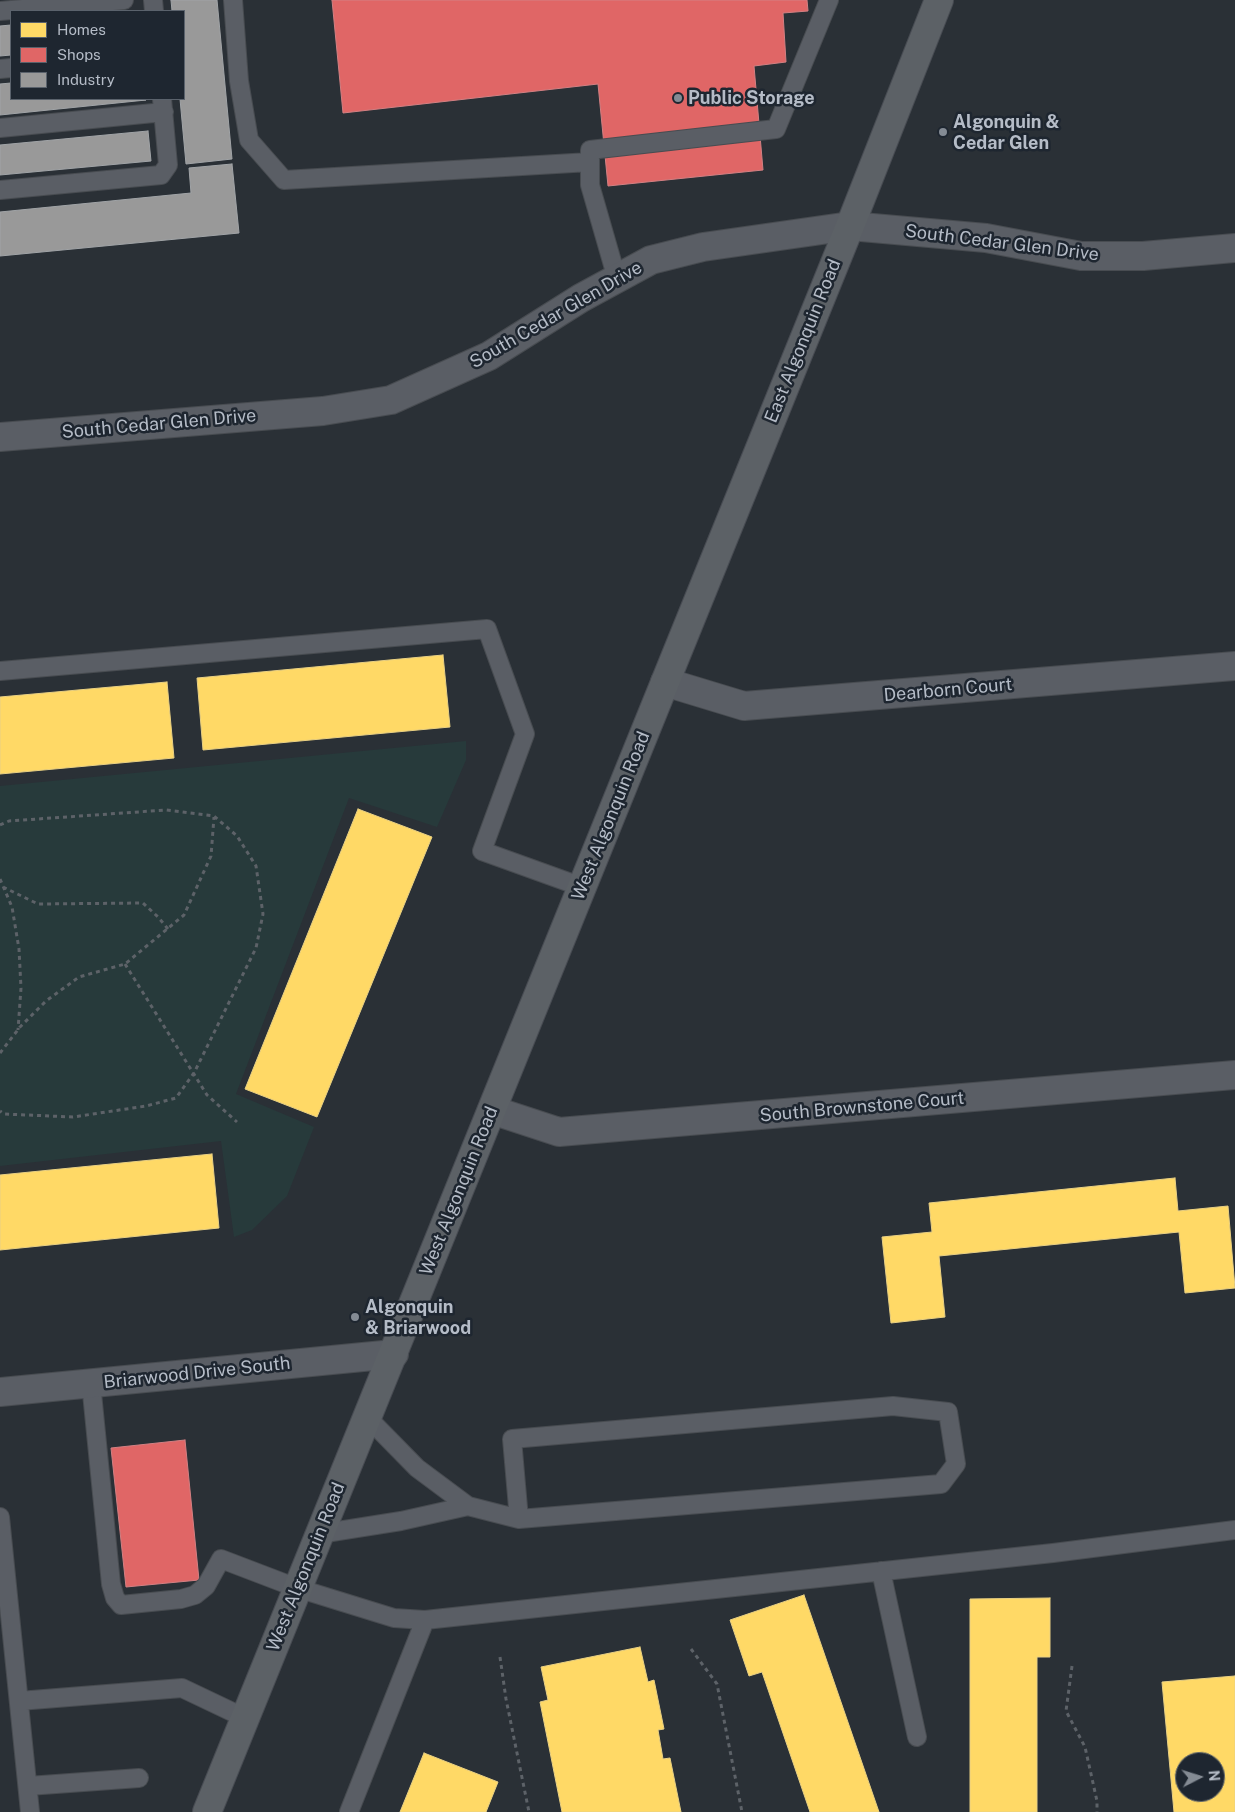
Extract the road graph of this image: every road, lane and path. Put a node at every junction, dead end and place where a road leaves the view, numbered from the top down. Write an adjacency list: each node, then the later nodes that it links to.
1 (124, 0): 5 (lane)
2 (232, 0): 8 (lane)
3 (829, 0): 8 (lane)
4 (939, 0): 10 (main road, East Algonquin Road)
5 (11, 10)
6 (163, 105): 7 (lane); 9 (lane)
7 (0, 128)
8 (590, 162): 12 (lane)
9 (0, 190)
10 (850, 226): 11 (street, South Cedar Glen Drive); 12 (street, South Cedar Glen Drive); 16 (main road, East Algonquin Road)
11 (1235, 248)
12 (617, 279): 13 (street, South Cedar Glen Drive)
13 (0, 437)
14 (1235, 666): 16 (street, Dearborn Court)
15 (0, 671): 20 (lane)
16 (665, 682): 20 (main road, West Algonquin Road)
17 (214, 816): 18 (path); 22 (path); 26 (path)
18 (0, 825)
19 (0, 879): 21 (path)
20 (582, 886): 28 (main road, West Algonquin Road)
21 (3, 887): 22 (path); 24 (path)
22 (168, 929): 23 (path)
23 (125, 964): 24 (path); 26 (path)
24 (18, 1031): 25 (path)
25 (0, 1053)
26 (194, 1074): 29 (path); 30 (path)
27 (1235, 1075): 28 (street, South Brownstone Court)
28 (492, 1110): 31 (main road, West Algonquin Road)
29 (0, 1111)
30 (237, 1122)
31 (394, 1354): 32 (street, Briarwood Drive South); 34 (main road, West Algonquin Road)
32 (91, 1383): 33 (street, Briarwood Drive South); 41 (lane)
33 (0, 1392)
34 (368, 1417): 35 (lane); 39 (main road, West Algonquin Road)
35 (468, 1506): 37 (lane); 39 (lane)
36 (0, 1517): 46 (lane)
37 (519, 1519): 37 (lane)
38 (1235, 1530): 40 (lane)
39 (319, 1534): 41 (main road, West Algonquin Road)
40 (881, 1571): 42 (lane); 48 (lane)
41 (297, 1588): 42 (lane); 47 (main road, West Algonquin Road)
42 (424, 1620): 53 (lane)
43 (691, 1649): 55 (path)
44 (500, 1657): 54 (path)
45 (1072, 1666): 56 (path)
46 (19, 1701): 47 (lane); 50 (lane)
47 (244, 1718): 52 (main road, West Algonquin Road)
48 (917, 1737)
49 (139, 1778): 50 (lane)
50 (28, 1786): 51 (lane)
51 (30, 1812)
52 (207, 1812)
53 (349, 1812)
54 (529, 1812)
55 (742, 1812)
56 (1097, 1812)

